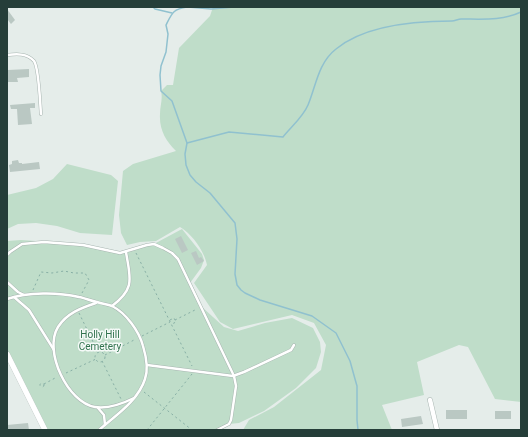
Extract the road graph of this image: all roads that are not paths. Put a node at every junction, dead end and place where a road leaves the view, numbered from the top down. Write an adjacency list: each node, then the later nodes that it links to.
1 (7, 55): 2 (lane)
2 (41, 114)
3 (126, 252): 4 (lane); 10 (lane); 16 (lane)
4 (7, 255)
5 (7, 283): 6 (lane)
6 (25, 295): 7 (lane); 9 (lane)
7 (13, 297): 8 (lane); 12 (lane)
8 (7, 299)
9 (97, 302): 10 (lane); 12 (lane)
10 (112, 306): 14 (lane)
11 (294, 345): 16 (lane)
12 (54, 351): 19 (lane)
13 (7, 354): 15 (street)
14 (147, 365): 16 (lane); 17 (lane)
15 (10, 368): 21 (street)
16 (234, 376): 23 (lane)
17 (134, 398): 19 (lane); 20 (lane)
18 (430, 400): 24 (street)
19 (98, 408): 20 (lane)
20 (105, 424): 22 (lane)
21 (44, 430)
22 (99, 430)
23 (217, 430)
24 (437, 430)

